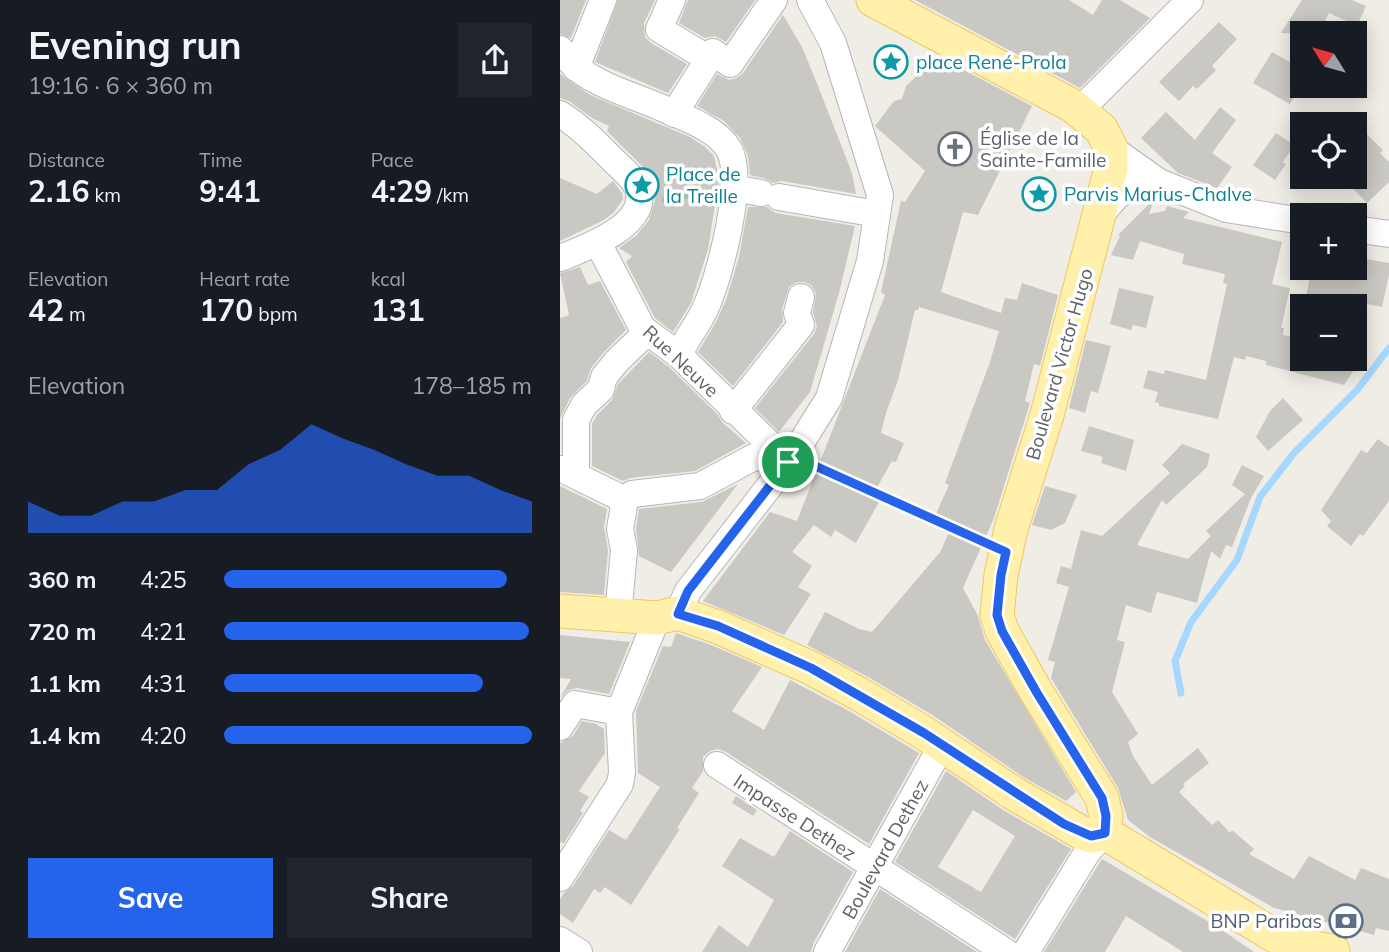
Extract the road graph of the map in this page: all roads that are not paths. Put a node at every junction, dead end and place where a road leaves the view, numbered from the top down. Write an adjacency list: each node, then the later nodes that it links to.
1 (603, 0): 7 (street)
2 (672, 0): 8 (street)
3 (774, 0): 8 (street)
4 (810, 0): 15 (street)
5 (873, 0): 9 (main road)
6 (1190, 0): 9 (street)
7 (568, 59): 11 (street)
8 (709, 59): 11 (street)
9 (1079, 111): 12 (main road)
10 (560, 114): 20 (street)
11 (674, 114): 14 (street)
12 (1111, 148): 13 (street); 16 (main road, Boulevard Victor Hugo)
13 (1159, 182): 16 (street); 17 (street)
14 (733, 188): 15 (street); 24 (street)
15 (877, 214): 26 (street)
16 (1100, 216): 36 (main road, Boulevard Victor Hugo)
17 (1290, 219)
18 (1367, 231): 19 (street)
19 (1389, 234)
20 (597, 243): 21 (street); 23 (street, Rue Neuve)
21 (560, 258)
22 (801, 297): 25 (street)
23 (647, 332): 24 (street, Rue Neuve); 27 (street)
24 (679, 355): 25 (street, Rue Neuve)
25 (733, 411): 26 (street, Rue Neuve)
26 (791, 459): 28 (street); 31 (street)
27 (568, 471): 28 (street)
28 (625, 500): 30 (street)
29 (560, 611): 30 (main road)
30 (618, 616): 31 (main road)
31 (668, 616): 32 (street); 34 (main road)
32 (619, 712): 33 (street); 37 (street)
33 (560, 727)
34 (942, 745): 36 (main road); 38 (street, Boulevard Dethez)
35 (717, 765): 38 (street, Impasse Dethez)
36 (1105, 833): 40 (main road); 44 (street)
37 (563, 867)
38 (874, 868): 42 (street, Boulevard Dethez); 43 (street, Impasse Dethez)
39 (560, 940): 41 (street)
40 (1291, 948): 45 (main road)
41 (579, 952)
42 (827, 952)
43 (1006, 952)
44 (1026, 952)
45 (1333, 952): 46 (main road)
46 (1359, 952)

